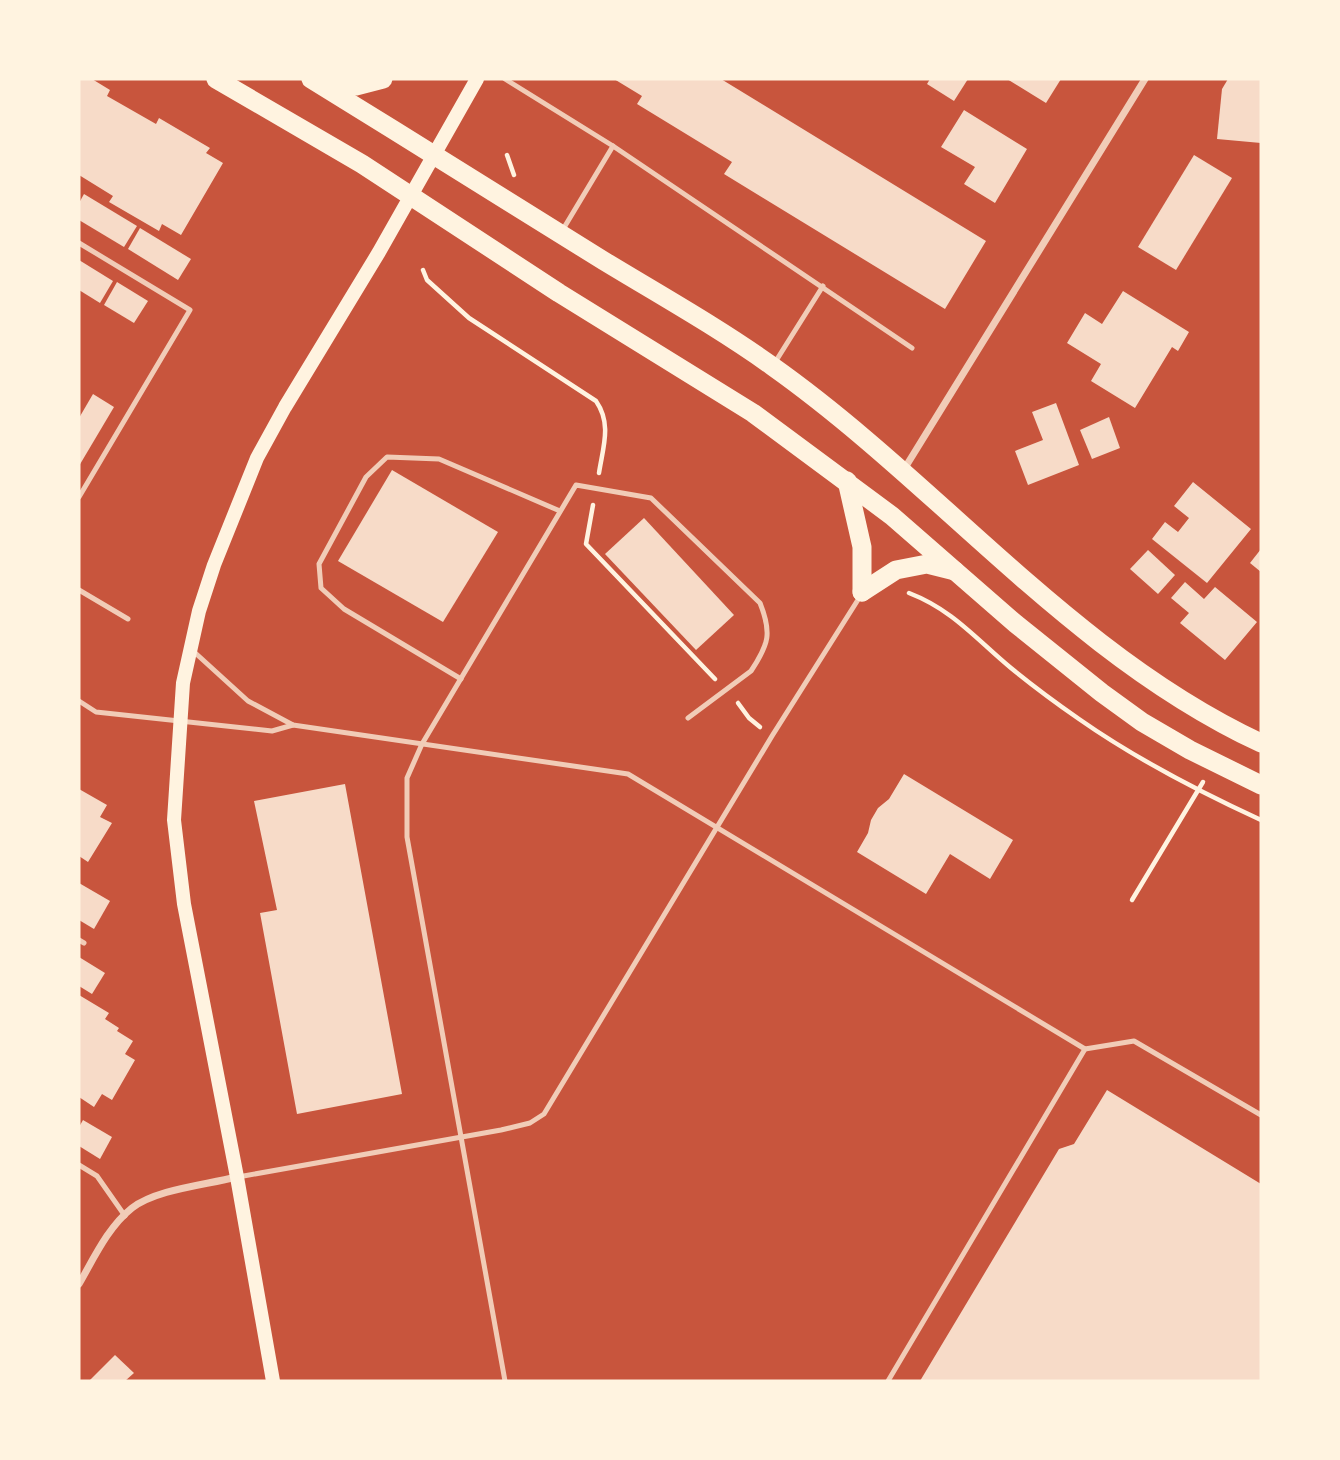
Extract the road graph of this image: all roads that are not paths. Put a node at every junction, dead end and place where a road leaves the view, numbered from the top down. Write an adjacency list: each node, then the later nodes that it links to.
1 (216, 79): 9 (highway)
2 (383, 79): 6 (highway)
3 (477, 79): 8 (main road)
4 (505, 79): 7 (lane)
5 (1146, 79): 15 (street)
6 (314, 80): 8 (highway)
7 (613, 146): 10 (lane); 12 (lane)
8 (435, 155): 9 (main road); 10 (highway)
9 (411, 196): 16 (highway); 23 (main road)
10 (561, 234): 14 (highway)
11 (79, 243): 17 (lane)
12 (823, 286): 13 (lane); 14 (lane)
13 (912, 348)
14 (773, 366): 15 (highway)
15 (903, 472): 29 (highway)
16 (847, 481): 19 (highway); 21 (highway)
17 (79, 497)
18 (560, 511): 24 (lane); 24 (lane); 26 (lane)
19 (958, 572): 21 (highway); 31 (highway)
20 (79, 590): 22 (lane)
21 (862, 592): 32 (lane)
22 (128, 619)
23 (190, 648): 27 (main road); 28 (lane)
24 (461, 679): 30 (lane)
25 (79, 701): 27 (lane)
26 (688, 718)
27 (179, 720): 28 (lane); 37 (main road)
28 (293, 725): 30 (lane)
29 (1260, 741)
30 (422, 744): 32 (lane); 35 (lane)
31 (1261, 785)
32 (716, 828): 33 (lane); 35 (lane)
33 (1086, 1049): 34 (lane); 42 (lane)
34 (1261, 1115)
35 (459, 1137): 37 (lane); 41 (lane)
36 (79, 1165): 38 (lane)
37 (237, 1177): 38 (street); 40 (main road)
38 (125, 1216): 39 (street)
39 (79, 1284)
40 (273, 1381)
41 (505, 1381)
42 (888, 1381)

